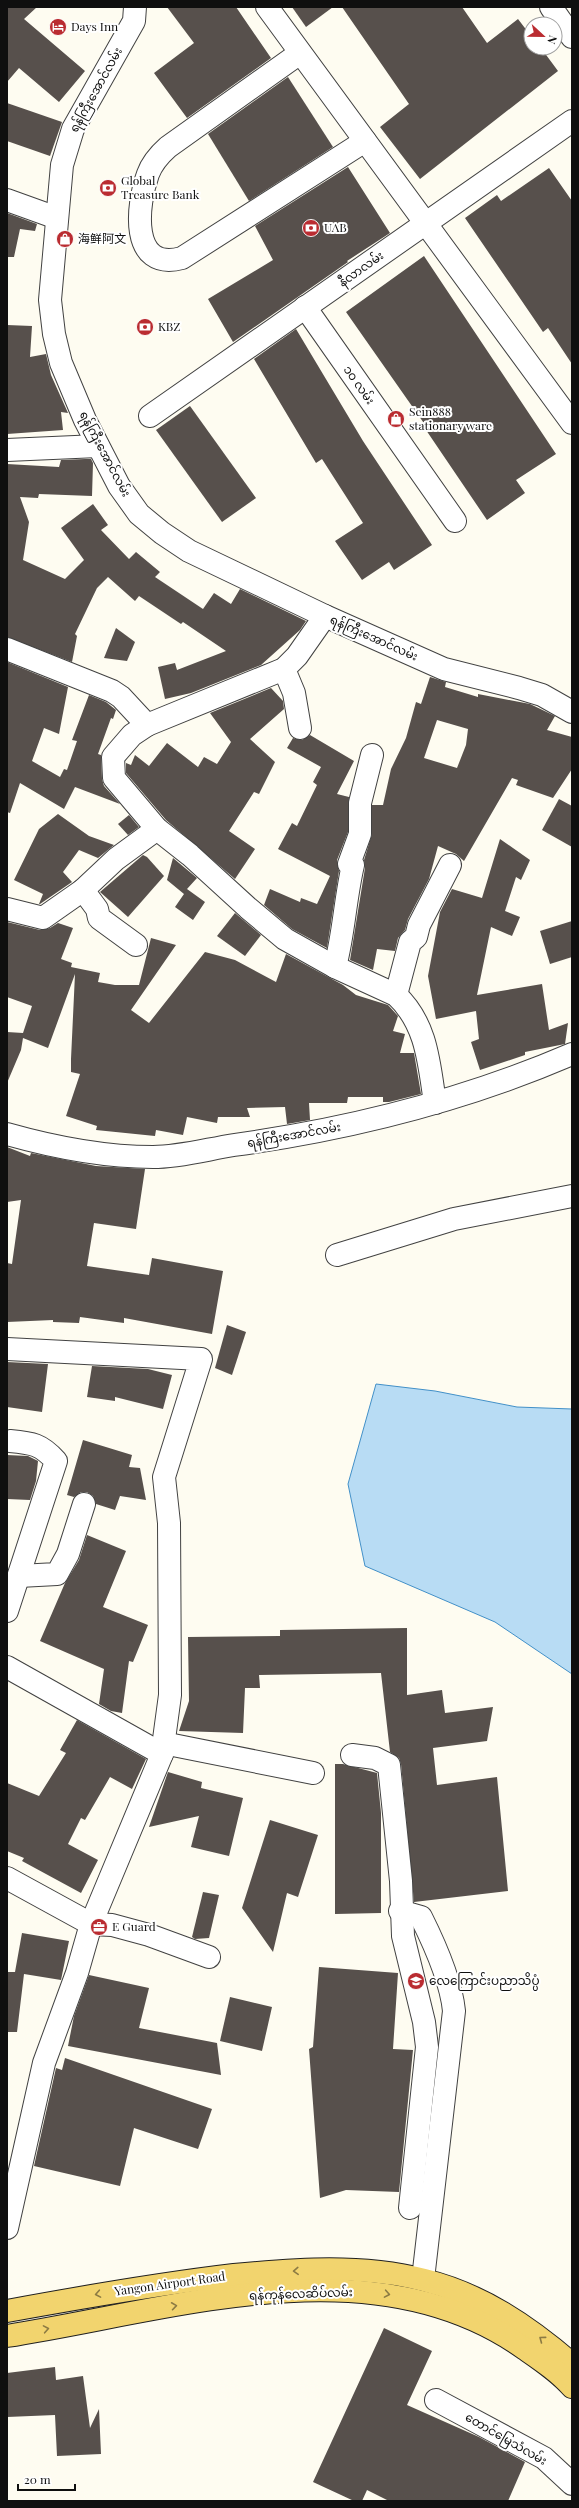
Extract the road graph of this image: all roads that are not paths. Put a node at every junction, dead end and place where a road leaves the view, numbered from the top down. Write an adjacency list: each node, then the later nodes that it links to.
1 (135, 7): 9 (street, ရန်ကြီးအောင်လမ်း)
2 (267, 7): 5 (street)
3 (551, 7): 4 (street)
4 (572, 37)
5 (300, 53): 7 (street); 7 (street)
6 (569, 129): 10 (street, နီလာလမ်း)
7 (365, 141): 10 (street)
8 (7, 200): 9 (street)
9 (57, 218): 14 (street, ရန်ကြီးအောင်လမ်း)
10 (425, 224): 11 (street, နီလာလမ်း); 13 (street)
11 (305, 308): 12 (street, နီလာလမ်း); 16 (street, ၁၀ လမ်း)
12 (150, 416)
13 (572, 423)
14 (98, 446): 15 (street); 17 (street, ရန်ကြီးအောင်လမ်း)
15 (7, 450)
16 (455, 521)
17 (325, 616): 19 (street); 20 (street, ရန်ကြီးအောင်လမ်း)
18 (7, 649): 21 (street)
19 (284, 669): 21 (street); 22 (street)
20 (572, 712)
21 (147, 725): 24 (street)
22 (300, 728)
23 (372, 755): 29 (street)
24 (156, 829): 26 (street); 29 (street)
25 (450, 865): 30 (street)
26 (83, 890): 27 (street); 28 (street)
27 (7, 909)
28 (136, 944)
29 (335, 967): 30 (street)
30 (396, 995): 32 (street)
31 (572, 1054): 32 (street, ရန်ကြီးအောင်လမ်း)
32 (435, 1103): 33 (street, ရန်ကြီးအောင်လမ်း)
33 (7, 1134)
34 (572, 1196): 35 (street)
35 (337, 1255)
36 (7, 1349): 42 (street)
37 (10, 1441): 39 (street)
38 (84, 1504): 39 (street)
39 (18, 1576): 40 (street)
40 (7, 1611)
41 (7, 1667): 42 (street)
42 (162, 1749): 44 (street); 47 (street)
43 (352, 1755): 46 (street)
44 (313, 1773)
45 (7, 1878): 47 (street)
46 (400, 1911): 49 (street); 50 (street)
47 (91, 1924): 48 (street); 53 (street)
48 (209, 1957)
49 (423, 2087): 50 (street); 51 (street)
50 (444, 2087): 51 (street)
51 (425, 2158): 52 (street); 55 (street)
52 (410, 2208)
53 (7, 2228)
54 (335, 2268): 55 (main road, ရန်ကုန်လေဆိပ်လမ်း); 56 (main road, Yangon Airport Road, one-way to 56)
55 (423, 2279): 58 (main road, ရန်ကုန်လေဆိပ်လမ်း, one-way to 55)
56 (7, 2311)
57 (7, 2333): 59 (main road, ရန်ကုန်လေဆိပ်လမ်း, one-way to 59)
58 (572, 2364)
59 (572, 2387)
60 (436, 2400): 61 (street, တောင်မြေသံလမ်း)
61 (572, 2484)

